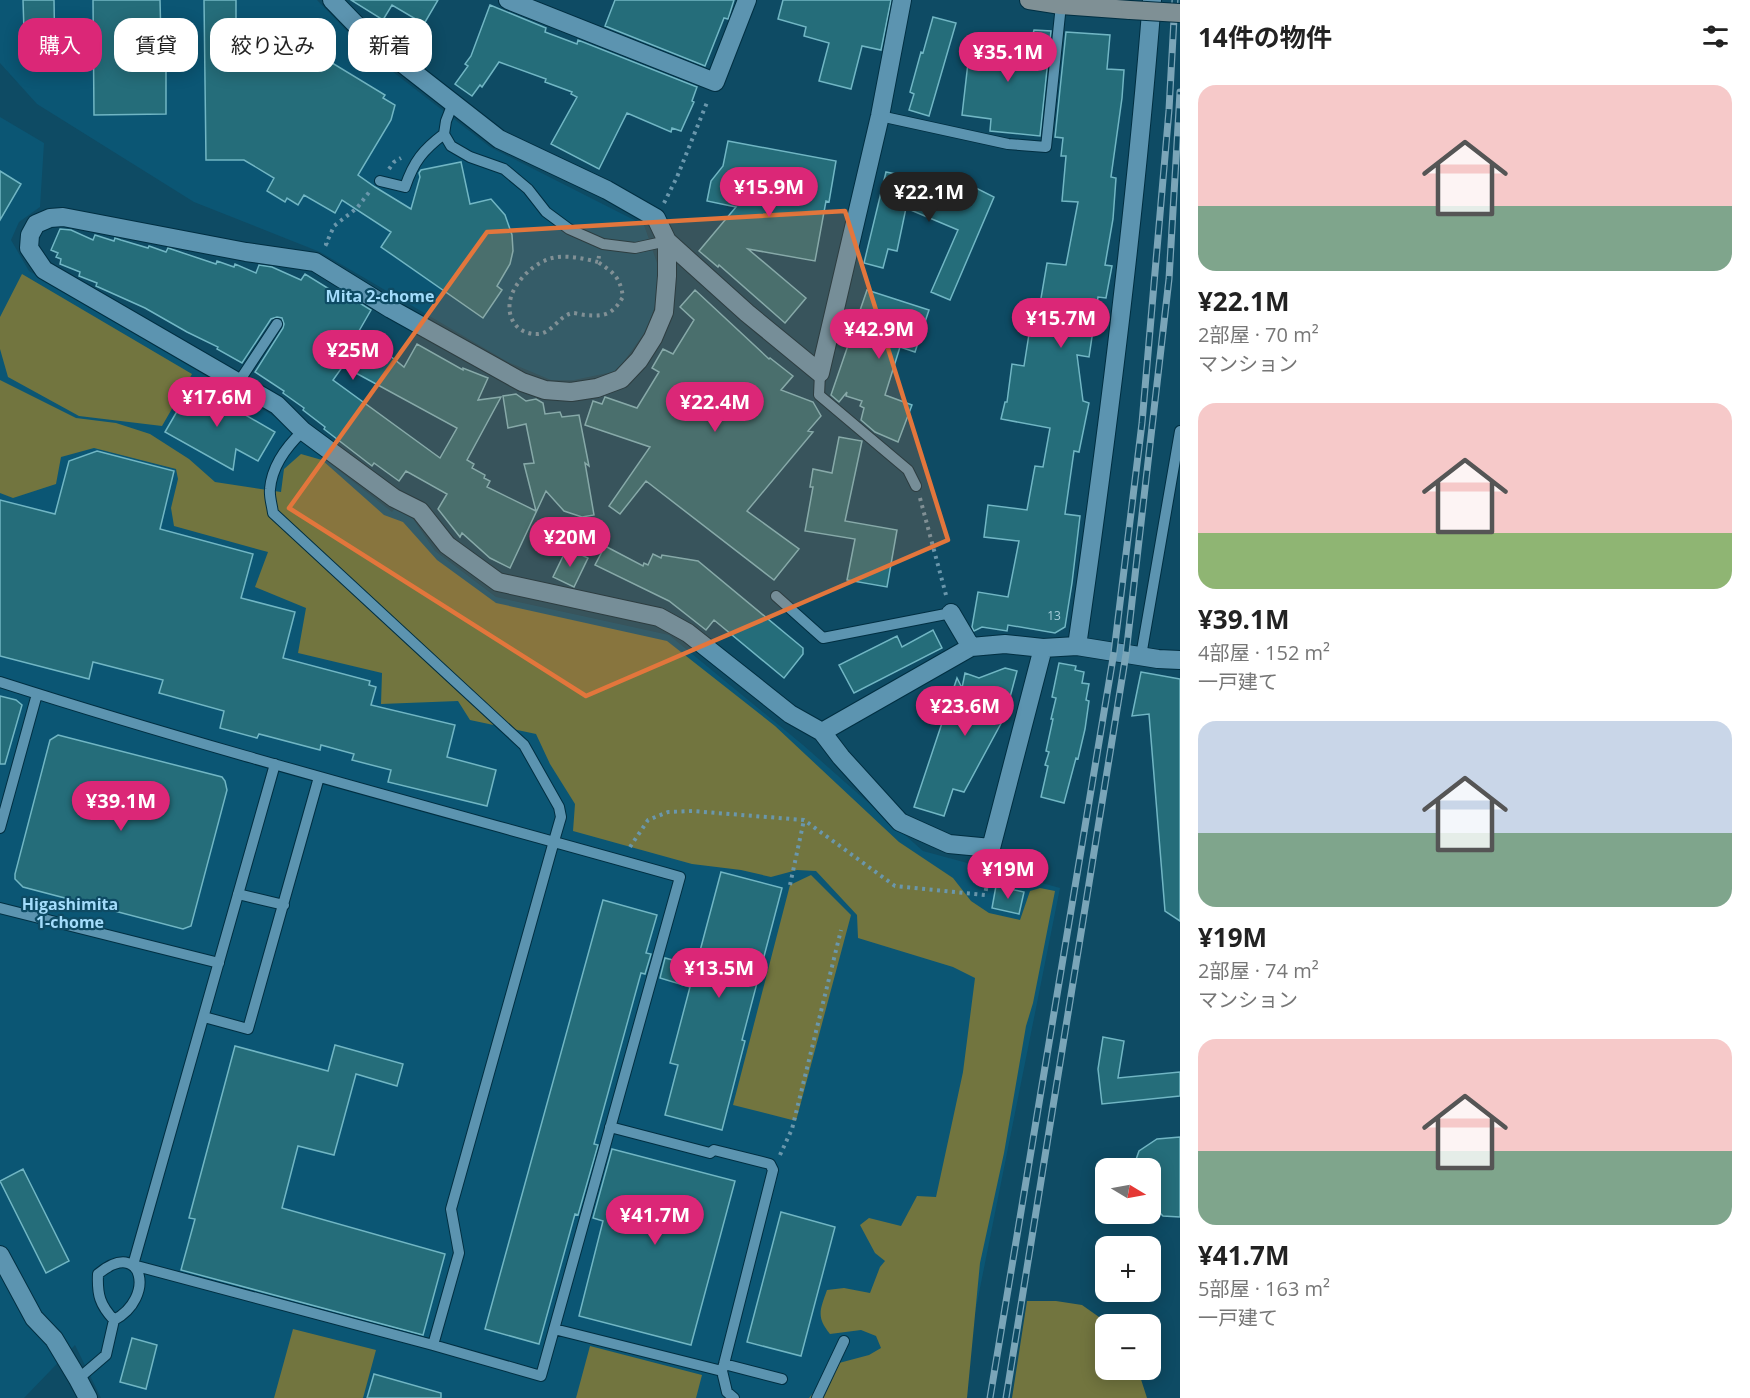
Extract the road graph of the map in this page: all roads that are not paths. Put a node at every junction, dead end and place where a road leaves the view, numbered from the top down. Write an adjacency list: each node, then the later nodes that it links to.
1 (332, 0): 9 (street)
2 (508, 0): 3 (street)
3 (747, 0)
4 (902, 0): 10 (street)
5 (1029, 0): 7 (street)
6 (1152, 0): 22 (street)
7 (1061, 6): 8 (street, bridge); 10 (lane)
8 (1180, 14)
9 (453, 103): 11 (lane); 13 (street)
10 (880, 116): 15 (street)
11 (444, 134): 12 (lane); 13 (lane)
12 (380, 181)
13 (667, 241): 15 (street); 16 (street)
14 (277, 324): 16 (lane)
15 (820, 373): 19 (lane)
16 (238, 382): 17 (street)
17 (303, 431): 29 (street); 33 (lane)
18 (1180, 431): 25 (lane)
19 (916, 486)
20 (777, 596): 21 (lane)
21 (951, 613): 23 (street)
22 (1077, 646): 24 (street); 25 (street)
23 (970, 647): 24 (street); 29 (street)
24 (1043, 648): 29 (street)
25 (1142, 656): 26 (street)
26 (1180, 660)
27 (0, 682): 28 (lane)
28 (37, 694): 30 (lane); 32 (lane)
29 (822, 732)
30 (275, 764): 31 (lane); 34 (lane)
31 (319, 777): 33 (lane); 35 (lane)
32 (0, 828)
33 (554, 841): 39 (lane); 45 (lane)
34 (238, 894): 35 (lane); 37 (lane)
35 (284, 905): 38 (lane)
36 (0, 908): 37 (lane)
37 (219, 963): 38 (lane)
38 (204, 1017): 41 (lane)
39 (610, 1127): 43 (lane); 46 (lane)
40 (0, 1255): 47 (street)
41 (133, 1265): 42 (lane); 42 (lane); 45 (lane)
42 (114, 1320): 47 (lane)
43 (554, 1329): 45 (lane); 46 (lane)
44 (844, 1341): 51 (lane)
45 (433, 1345)
46 (723, 1368): 48 (lane); 50 (lane)
47 (78, 1379): 49 (street)
48 (782, 1380)
49 (87, 1398)
50 (734, 1398)
51 (817, 1398)

